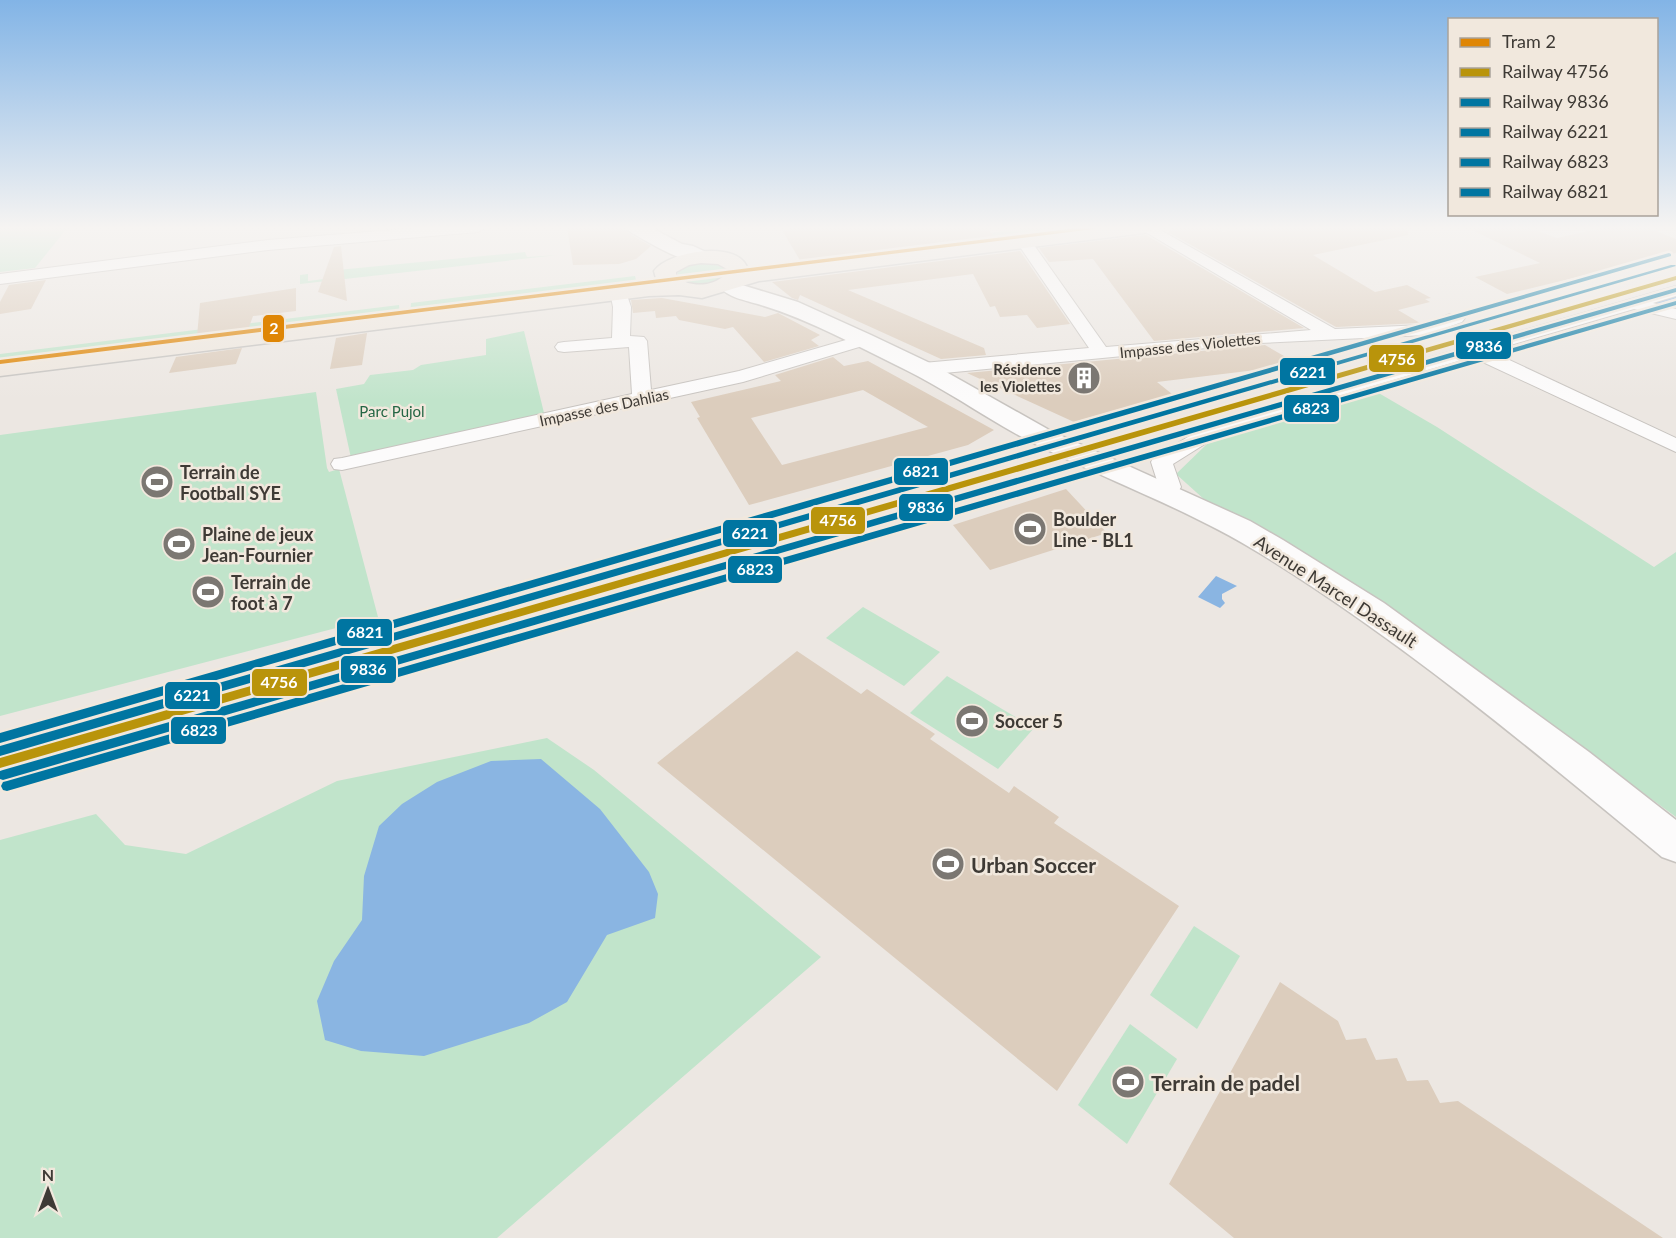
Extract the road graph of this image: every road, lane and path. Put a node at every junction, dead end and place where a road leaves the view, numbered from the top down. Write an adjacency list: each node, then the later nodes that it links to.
1 (543, 285): 18 (main road)
2 (679, 285): 7 (main road)
3 (715, 285): 7 (main road)
4 (732, 285): 10 (street, Avenue Marcel Dassault)
5 (1057, 285): 20 (street)
6 (1245, 285): 14 (street)
7 (690, 289): 9 (main road); 10 (street, Avenue Marcel Dassault)
8 (1676, 291): 11 (street)
9 (618, 292): 16 (street); 21 (main road)
10 (766, 301): 15 (street, Avenue Marcel Dassault)
11 (1640, 305): 12 (street); 19 (street)
12 (1676, 314)
13 (1456, 318): 14 (street, Impasse des Violettes)
14 (1330, 334): 20 (street, Impasse des Violettes)
15 (863, 340): 22 (street, Avenue Marcel Dassault); 23 (street, Impasse des Dahlias)
16 (621, 343): 17 (street); 23 (street)
17 (564, 347)
18 (0, 351)
19 (1477, 352): 24 (street); 26 (street)
20 (1101, 353): 22 (street, Impasse des Violettes)
21 (0, 369)
22 (923, 369): 26 (street, Avenue Marcel Dassault)
23 (642, 399): 25 (street, Impasse des Dahlias)
24 (1676, 446)
25 (342, 464)
26 (1166, 493): 27 (street, Avenue Marcel Dassault)
27 (1676, 844)

